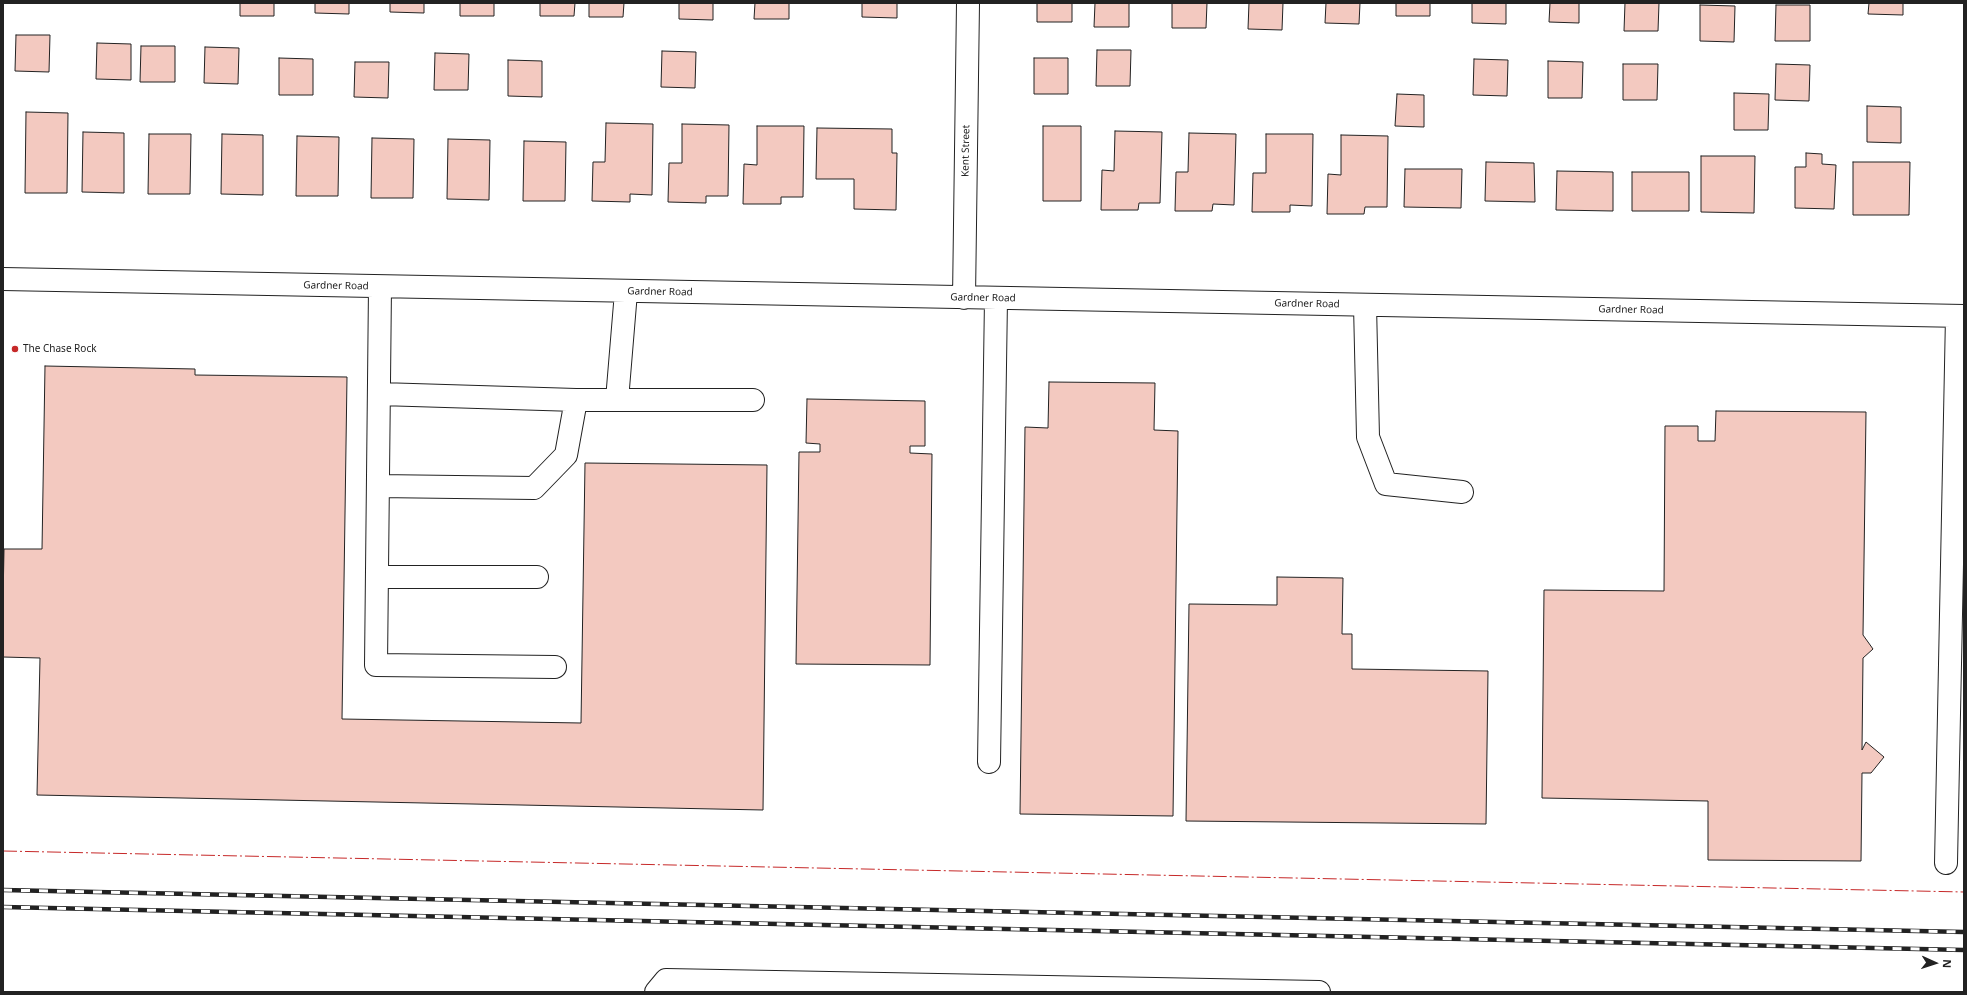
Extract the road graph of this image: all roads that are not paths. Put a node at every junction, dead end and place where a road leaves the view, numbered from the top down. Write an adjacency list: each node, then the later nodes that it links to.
1 (968, 3): 5 (street, Kent Street)
2 (3, 279): 3 (street, Gardner Road)
3 (380, 287): 4 (street, Gardner Road); 9 (street)
4 (626, 292): 5 (street, Gardner Road); 11 (street)
5 (964, 298): 6 (street, Gardner Road)
6 (996, 299): 7 (street, Gardner Road); 18 (street)
7 (1365, 305): 8 (street, Gardner Road); 14 (street)
8 (1961, 316): 19 (street)
9 (380, 394): 10 (street); 13 (street)
10 (576, 400): 11 (street); 13 (street)
11 (617, 400): 12 (street)
12 (753, 400)
13 (378, 486): 15 (street)
14 (1462, 492)
15 (377, 577): 16 (street); 17 (street)
16 (537, 578)
17 (555, 667)
18 (989, 762)
19 (1946, 863)
20 (656, 992): 21 (street)
21 (1319, 992)

